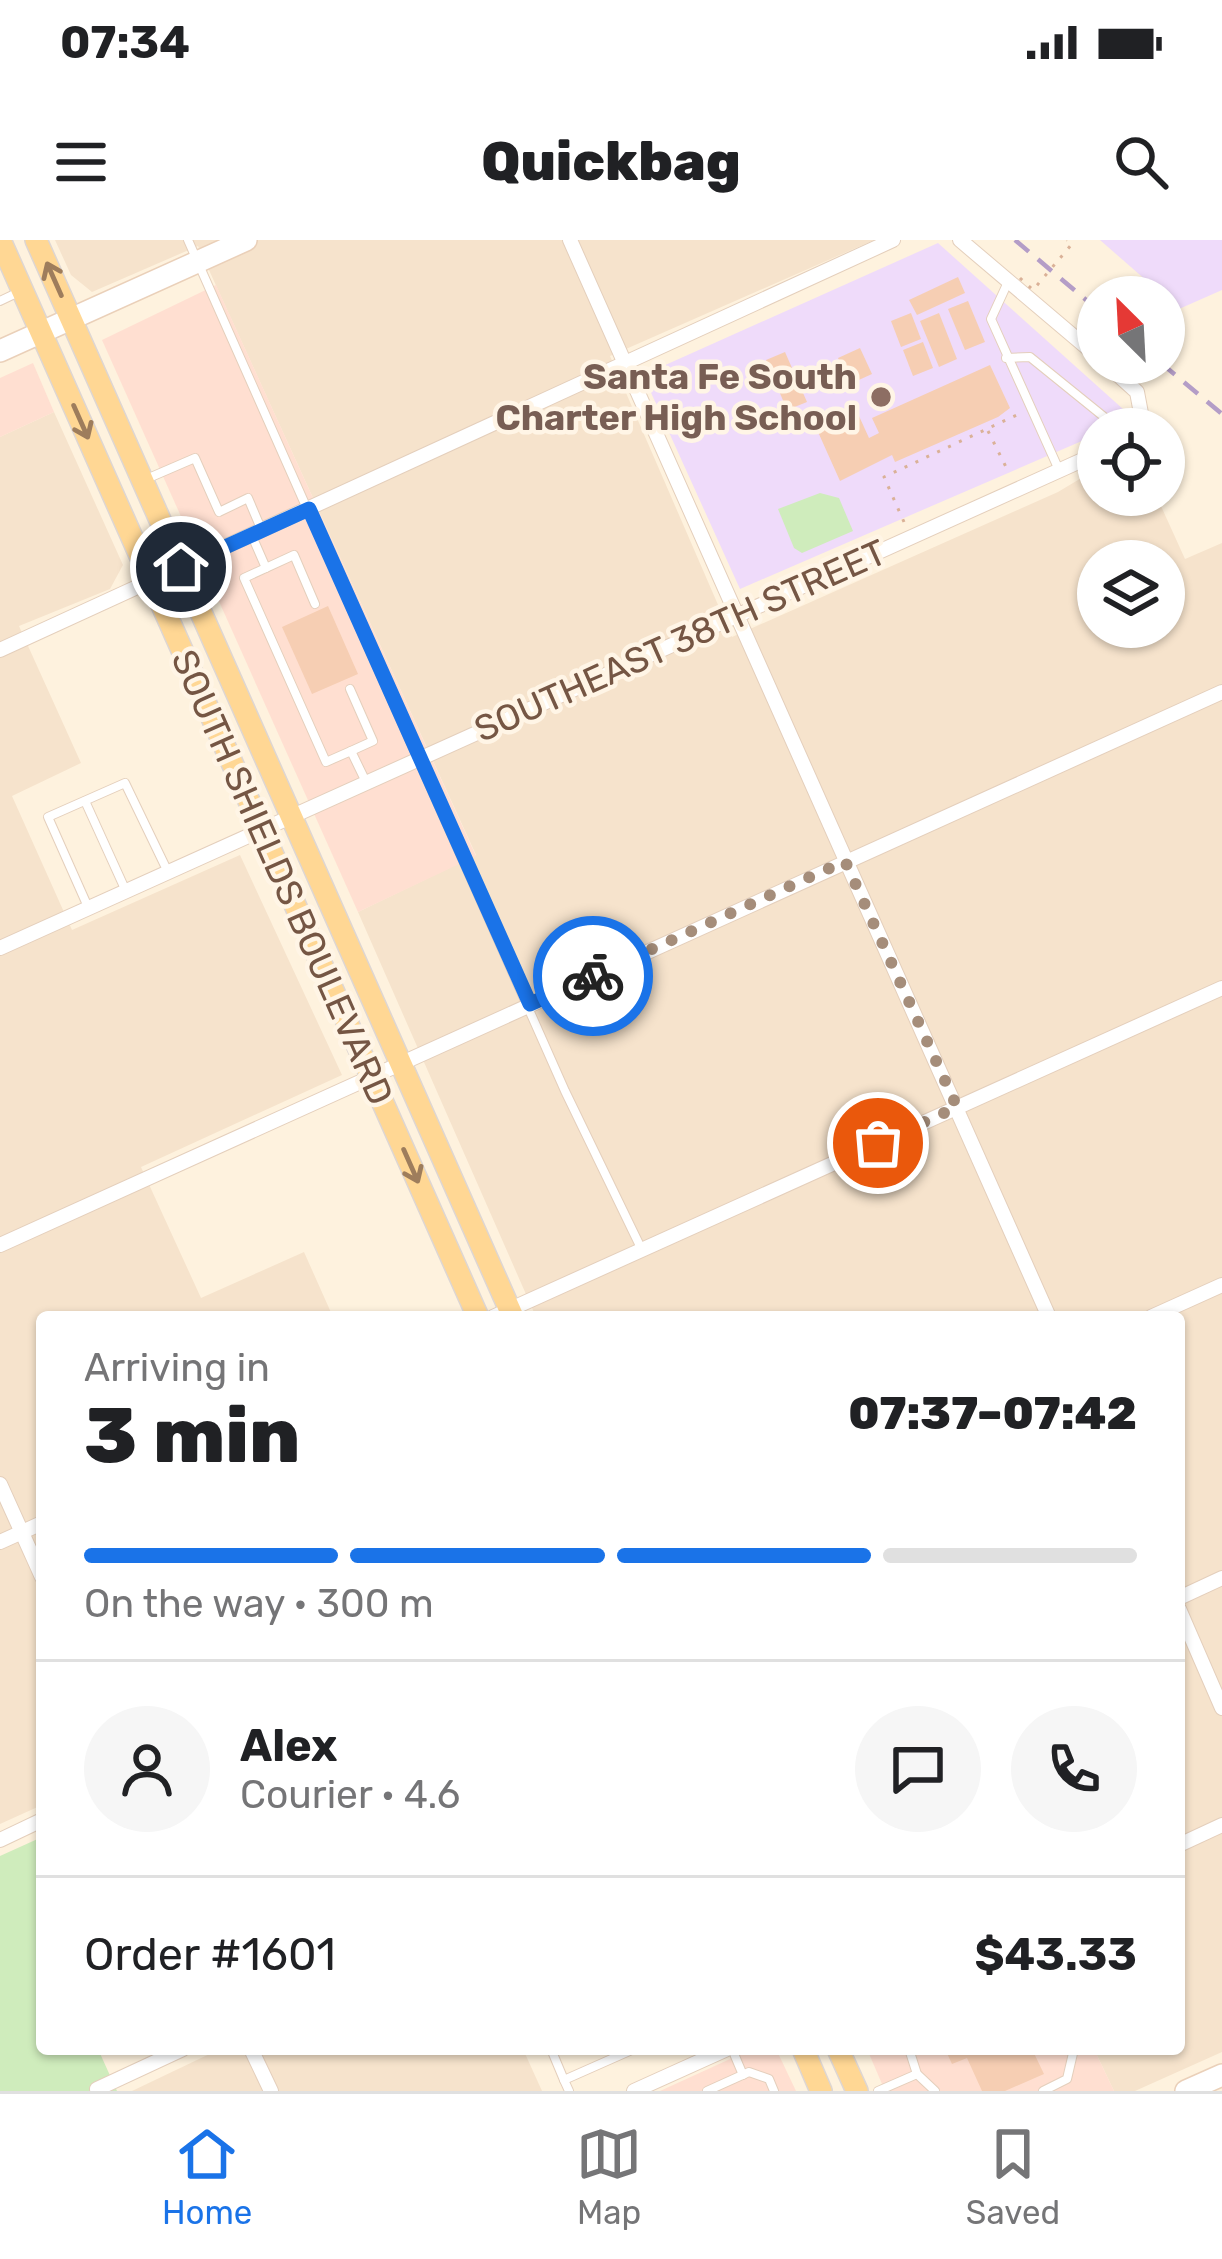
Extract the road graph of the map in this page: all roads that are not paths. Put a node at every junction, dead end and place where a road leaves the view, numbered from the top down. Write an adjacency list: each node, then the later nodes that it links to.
1 (1, 240): 10 (main road, SOUTH SHIELDS BOULEVARD)
2 (36, 240): 12 (main road, SOUTH SHIELDS BOULEVARD, one-way to 2)
3 (188, 240): 8 (lane)
4 (246, 240): 8 (street)
5 (570, 240): 17 (street)
6 (892, 240): 17 (street)
7 (960, 240): 9 (street)
8 (198, 262): 12 (street); 22 (lane)
9 (1014, 281): 14 (street); 16 (lane)
10 (23, 290): 11 (lane); 13 (main road, SOUTH SHIELDS BOULEVARD)
11 (0, 301)
12 (71, 318): 13 (street); 21 (main road, SOUTH SHIELDS BOULEVARD)
13 (41, 332): 15 (street); 26 (main road, SOUTH SHIELDS BOULEVARD, one-way to 26)
14 (1077, 338)
15 (0, 351)
16 (1006, 358): 18 (lane); 20 (lane)
17 (624, 365): 22 (street); 28 (street)
18 (1093, 408)
19 (1077, 462): 20 (street, SOUTHEAST 38TH STREET)
20 (1059, 470): 28 (street, SOUTHEAST 38TH STREET)
21 (142, 481): 23 (lane); 24 (main road, SOUTH SHIELDS BOULEVARD)
22 (309, 509): 23 (street); 33 (lane)
23 (257, 533): 24 (street); 25 (lane)
24 (181, 567): 26 (street); 36 (main road, SOUTH SHIELDS BOULEVARD)
25 (266, 568): 27 (lane); 32 (lane)
26 (152, 583): 29 (street); 37 (main road, SOUTH SHIELDS BOULEVARD)
27 (315, 604)
28 (737, 613): 33 (street, SOUTHEAST 38TH STREET); 38 (street)
29 (0, 650)
30 (350, 689): 32 (lane)
31 (1222, 692): 38 (street)
32 (351, 751): 34 (lane)
33 (420, 757): 34 (street, SOUTHEAST 38TH STREET); 44 (lane)
34 (366, 782): 36 (street, SOUTHEAST 38TH STREET)
35 (85, 801): 39 (lane); 40 (lane); 41 (lane)
36 (292, 816): 37 (street, SOUTHEAST 38TH STREET); 45 (main road, SOUTH SHIELDS BOULEVARD)
37 (261, 829): 39 (street, SOUTHEAST 38TH STREET); 46 (main road, SOUTH SHIELDS BOULEVARD)
38 (845, 861): 44 (street); 47 (street)
39 (168, 872): 40 (street, SOUTHEAST 38TH STREET)
40 (126, 891): 41 (street, SOUTHEAST 38TH STREET)
41 (89, 908): 42 (street, SOUTHEAST 38TH STREET)
42 (0, 948)
43 (1222, 988): 47 (street)
44 (530, 1004): 45 (street); 49 (lane)
45 (401, 1063): 46 (street); 52 (main road, SOUTH SHIELDS BOULEVARD)
46 (372, 1077): 48 (street); 51 (main road, SOUTH SHIELDS BOULEVARD, one-way to 51)
47 (957, 1107): 49 (street); 54 (street)
48 (0, 1245)
49 (641, 1250): 53 (street)
50 (1222, 1286): 55 (street)
51 (475, 1311)
52 (504, 1311)
53 (511, 1311)
54 (1046, 1311)
55 (1165, 1311)
56 (0, 1484): 58 (street)
57 (36, 1526): 58 (street)
58 (21, 1533): 59 (street); 60 (street)
59 (0, 1542)
60 (36, 1564)
61 (1222, 1578): 62 (street)
62 (1185, 1595)
63 (1185, 1623): 64 (street)
64 (1222, 1708)
65 (36, 1823): 67 (street)
66 (1222, 1825): 68 (street)
67 (0, 1840)
68 (1185, 1842)
69 (170, 2055): 83 (street)
70 (254, 2055): 84 (street)
71 (553, 2055): 82 (lane)
72 (620, 2055): 82 (lane)
73 (716, 2055): 86 (street)
74 (733, 2055): 80 (lane)
75 (806, 2055): 89 (main road)
76 (841, 2055): 90 (main road)
77 (911, 2055): 79 (lane)
78 (1073, 2055): 93 (lane)
79 (917, 2074): 91 (lane); 92 (lane)
80 (743, 2075): 87 (lane); 88 (lane)
81 (1222, 2075): 94 (street)
82 (564, 2080): 85 (lane)
83 (97, 2089)
84 (271, 2091)
85 (569, 2091)
86 (634, 2091)
87 (707, 2091)
88 (774, 2091)
89 (821, 2091)
90 (857, 2091)
91 (878, 2091)
92 (935, 2091)
93 (1042, 2091)
94 (1186, 2091)

